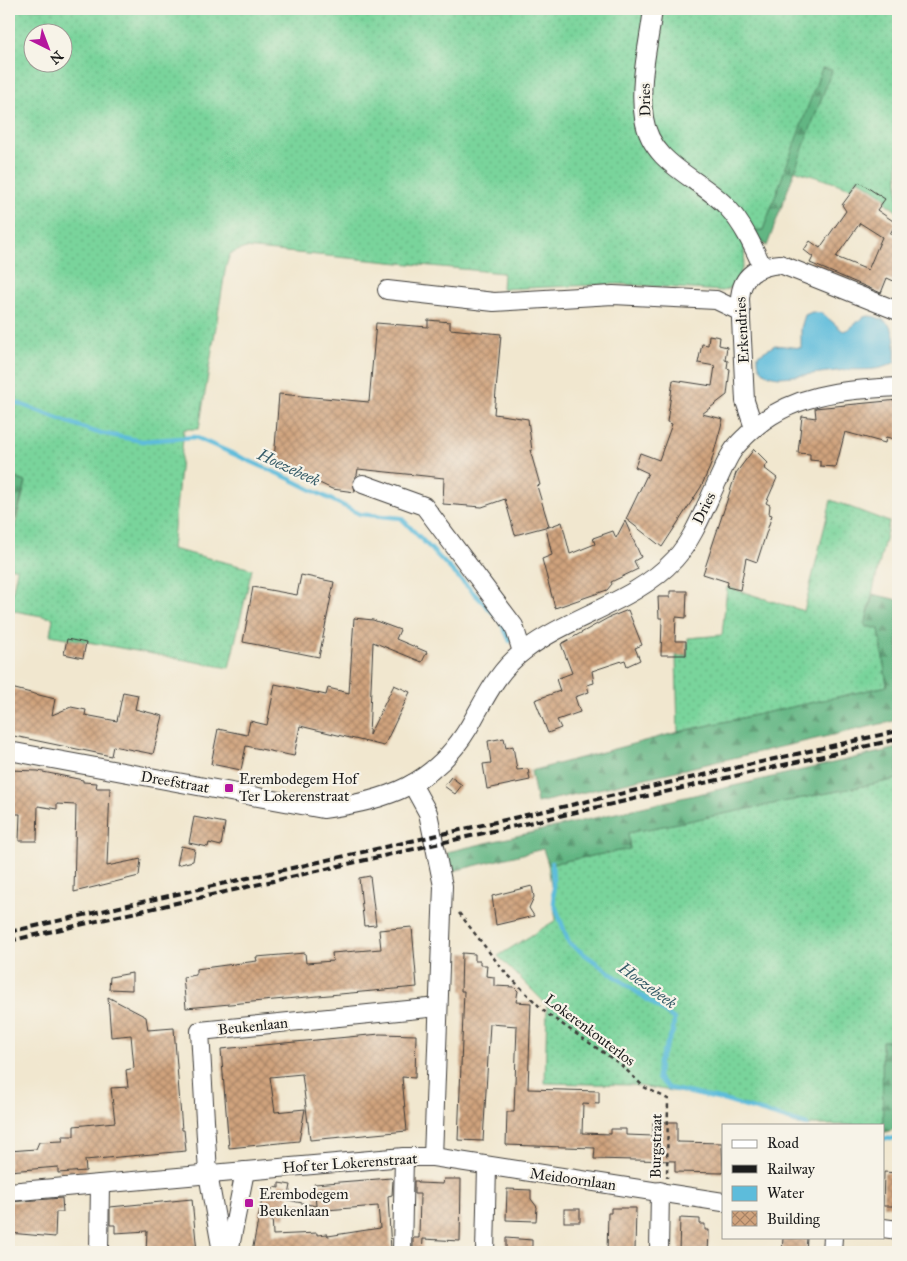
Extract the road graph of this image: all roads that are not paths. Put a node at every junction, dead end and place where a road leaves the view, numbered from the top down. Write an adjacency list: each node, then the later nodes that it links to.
1 (653, 9): 2 (street, Dries)
2 (762, 266): 4 (street); 5 (street, Erkendries)
3 (387, 290): 5 (street)
4 (898, 311)
5 (741, 312): 7 (street, Erkendries)
6 (898, 387): 7 (street, Dries)
7 (754, 428): 9 (street, Dries)
8 (363, 484): 9 (street)
9 (518, 655): 11 (street, Dreefstraat)
10 (9, 751): 11 (street, Dreefstraat)
11 (412, 784): 12 (street, Hof ter Lokerenstraat)
12 (438, 1007): 14 (street, Hof ter Lokerenstraat); 17 (street, Beukenlaan)
13 (404, 1157): 14 (street, Hof ter Lokerenstraat); 16 (street, Hof ter Lokerenstraat); 28 (street)
14 (433, 1157): 15 (street, Meidoornlaan)
15 (487, 1166): 20 (street, Meidoornlaan); 29 (street)
16 (245, 1171): 17 (street, Hof ter Lokerenstraat); 27 (street)
17 (208, 1174): 18 (street, Hof ter Lokerenstraat); 26 (street, Beukenlaan)
18 (100, 1184): 19 (street, Hof ter Lokerenstraat); 25 (street)
19 (9, 1192)
20 (663, 1192): 21 (street, Meidoornlaan); 30 (street)
21 (722, 1202)
22 (884, 1228): 23 (street)
23 (898, 1230)
24 (833, 1238): 31 (street)
25 (99, 1252)
26 (222, 1252)
27 (229, 1252)
28 (402, 1252)
29 (485, 1252)
30 (659, 1252)
31 (832, 1252)

